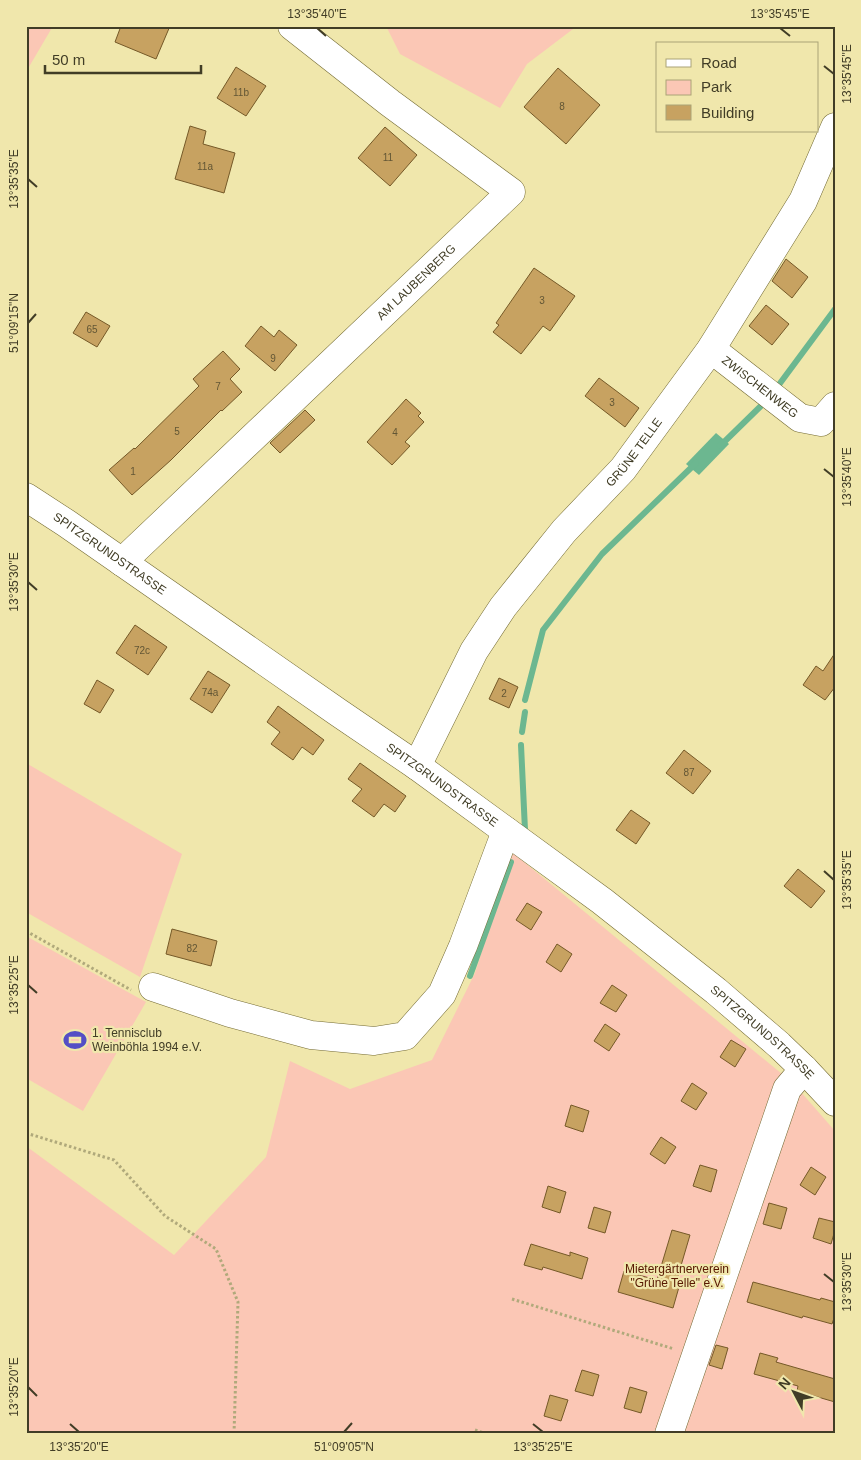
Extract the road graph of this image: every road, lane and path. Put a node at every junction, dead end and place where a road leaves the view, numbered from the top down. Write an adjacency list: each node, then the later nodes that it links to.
1 (292, 26): 6 (street, AM LAUBENBERG)
2 (835, 127): 3 (street, GRÜNE TELLE)
3 (711, 349): 4 (street, ZWISCHENWEG); 7 (street, GRÜNE TELLE)
4 (835, 406)
5 (26, 497): 6 (street, SPITZGRUNDSTRASSE)
6 (122, 562): 7 (street, SPITZGRUNDSTRASSE)
7 (417, 766): 8 (street, SPITZGRUNDSTRASSE)
8 (506, 831): 10 (street); 11 (street, SPITZGRUNDSTRASSE)
9 (26, 931): 10 (path)
10 (152, 987)
11 (804, 1069): 12 (street, SPITZGRUNDSTRASSE); 15 (street)
12 (835, 1102)
13 (26, 1133): 17 (path)
14 (512, 1299): 15 (path)
15 (696, 1355): 19 (street)
16 (475, 1430): 18 (path)
17 (234, 1434)
18 (487, 1434)
19 (670, 1434)

